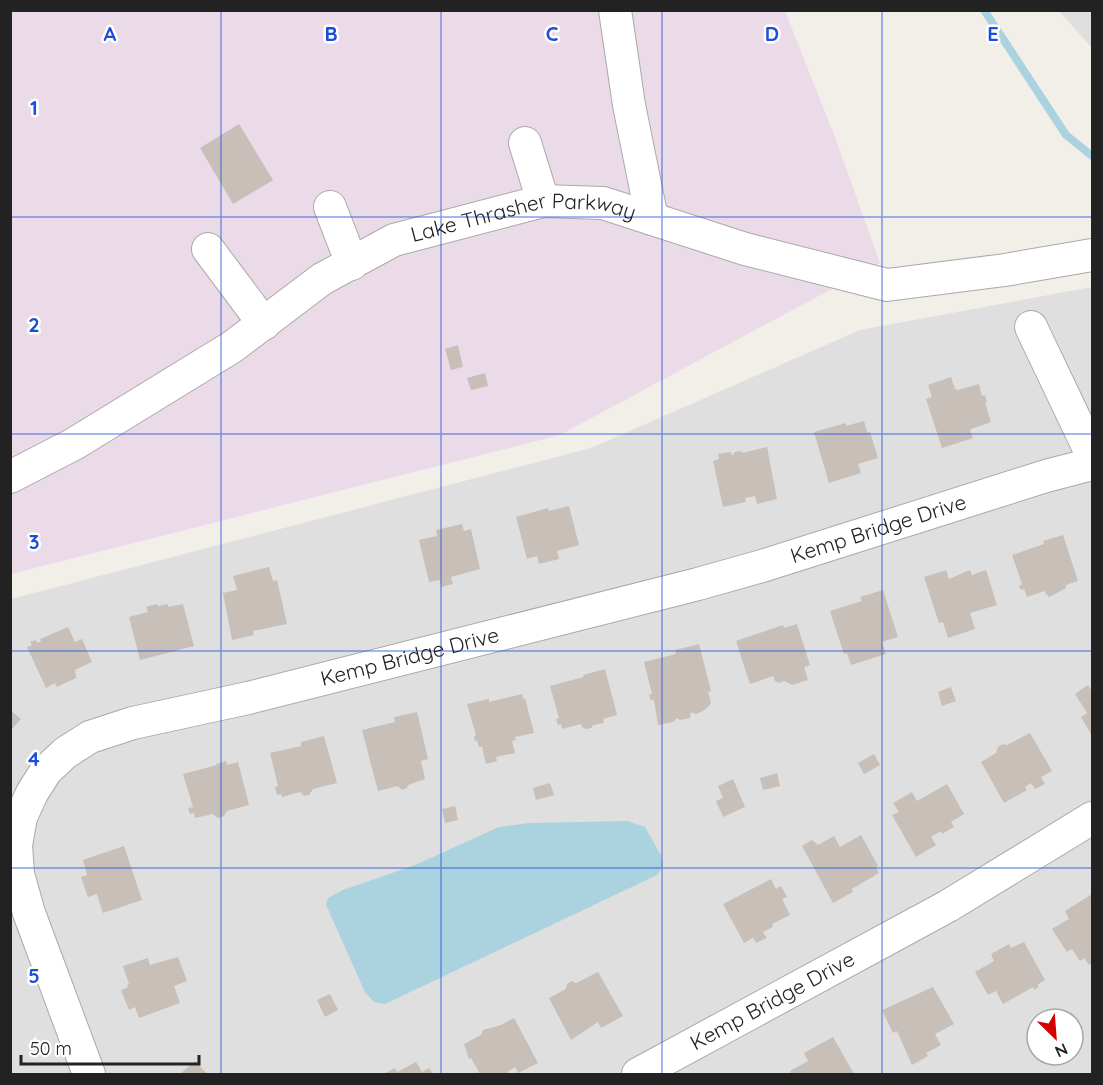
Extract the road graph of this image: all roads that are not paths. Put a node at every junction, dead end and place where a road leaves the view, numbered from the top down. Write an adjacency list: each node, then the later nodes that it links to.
1 (615, 10): 5 (street)
2 (525, 143): 3 (street)
3 (543, 201): 5 (street, Lake Thrasher Parkway); 8 (street, Lake Thrasher Parkway)
4 (330, 207): 8 (street)
5 (652, 219): 7 (street, Lake Thrasher Parkway)
6 (208, 249): 9 (street)
7 (1092, 255)
8 (352, 264): 9 (street, Lake Thrasher Parkway)
9 (264, 324): 13 (street, Lake Thrasher Parkway)
10 (1032, 327): 11 (street)
11 (1092, 455)
12 (1092, 464): 15 (street, Kemp Bridge Drive)
13 (10, 477)
14 (1092, 819): 16 (street, Kemp Bridge Drive)
15 (89, 1074)
16 (638, 1074)

